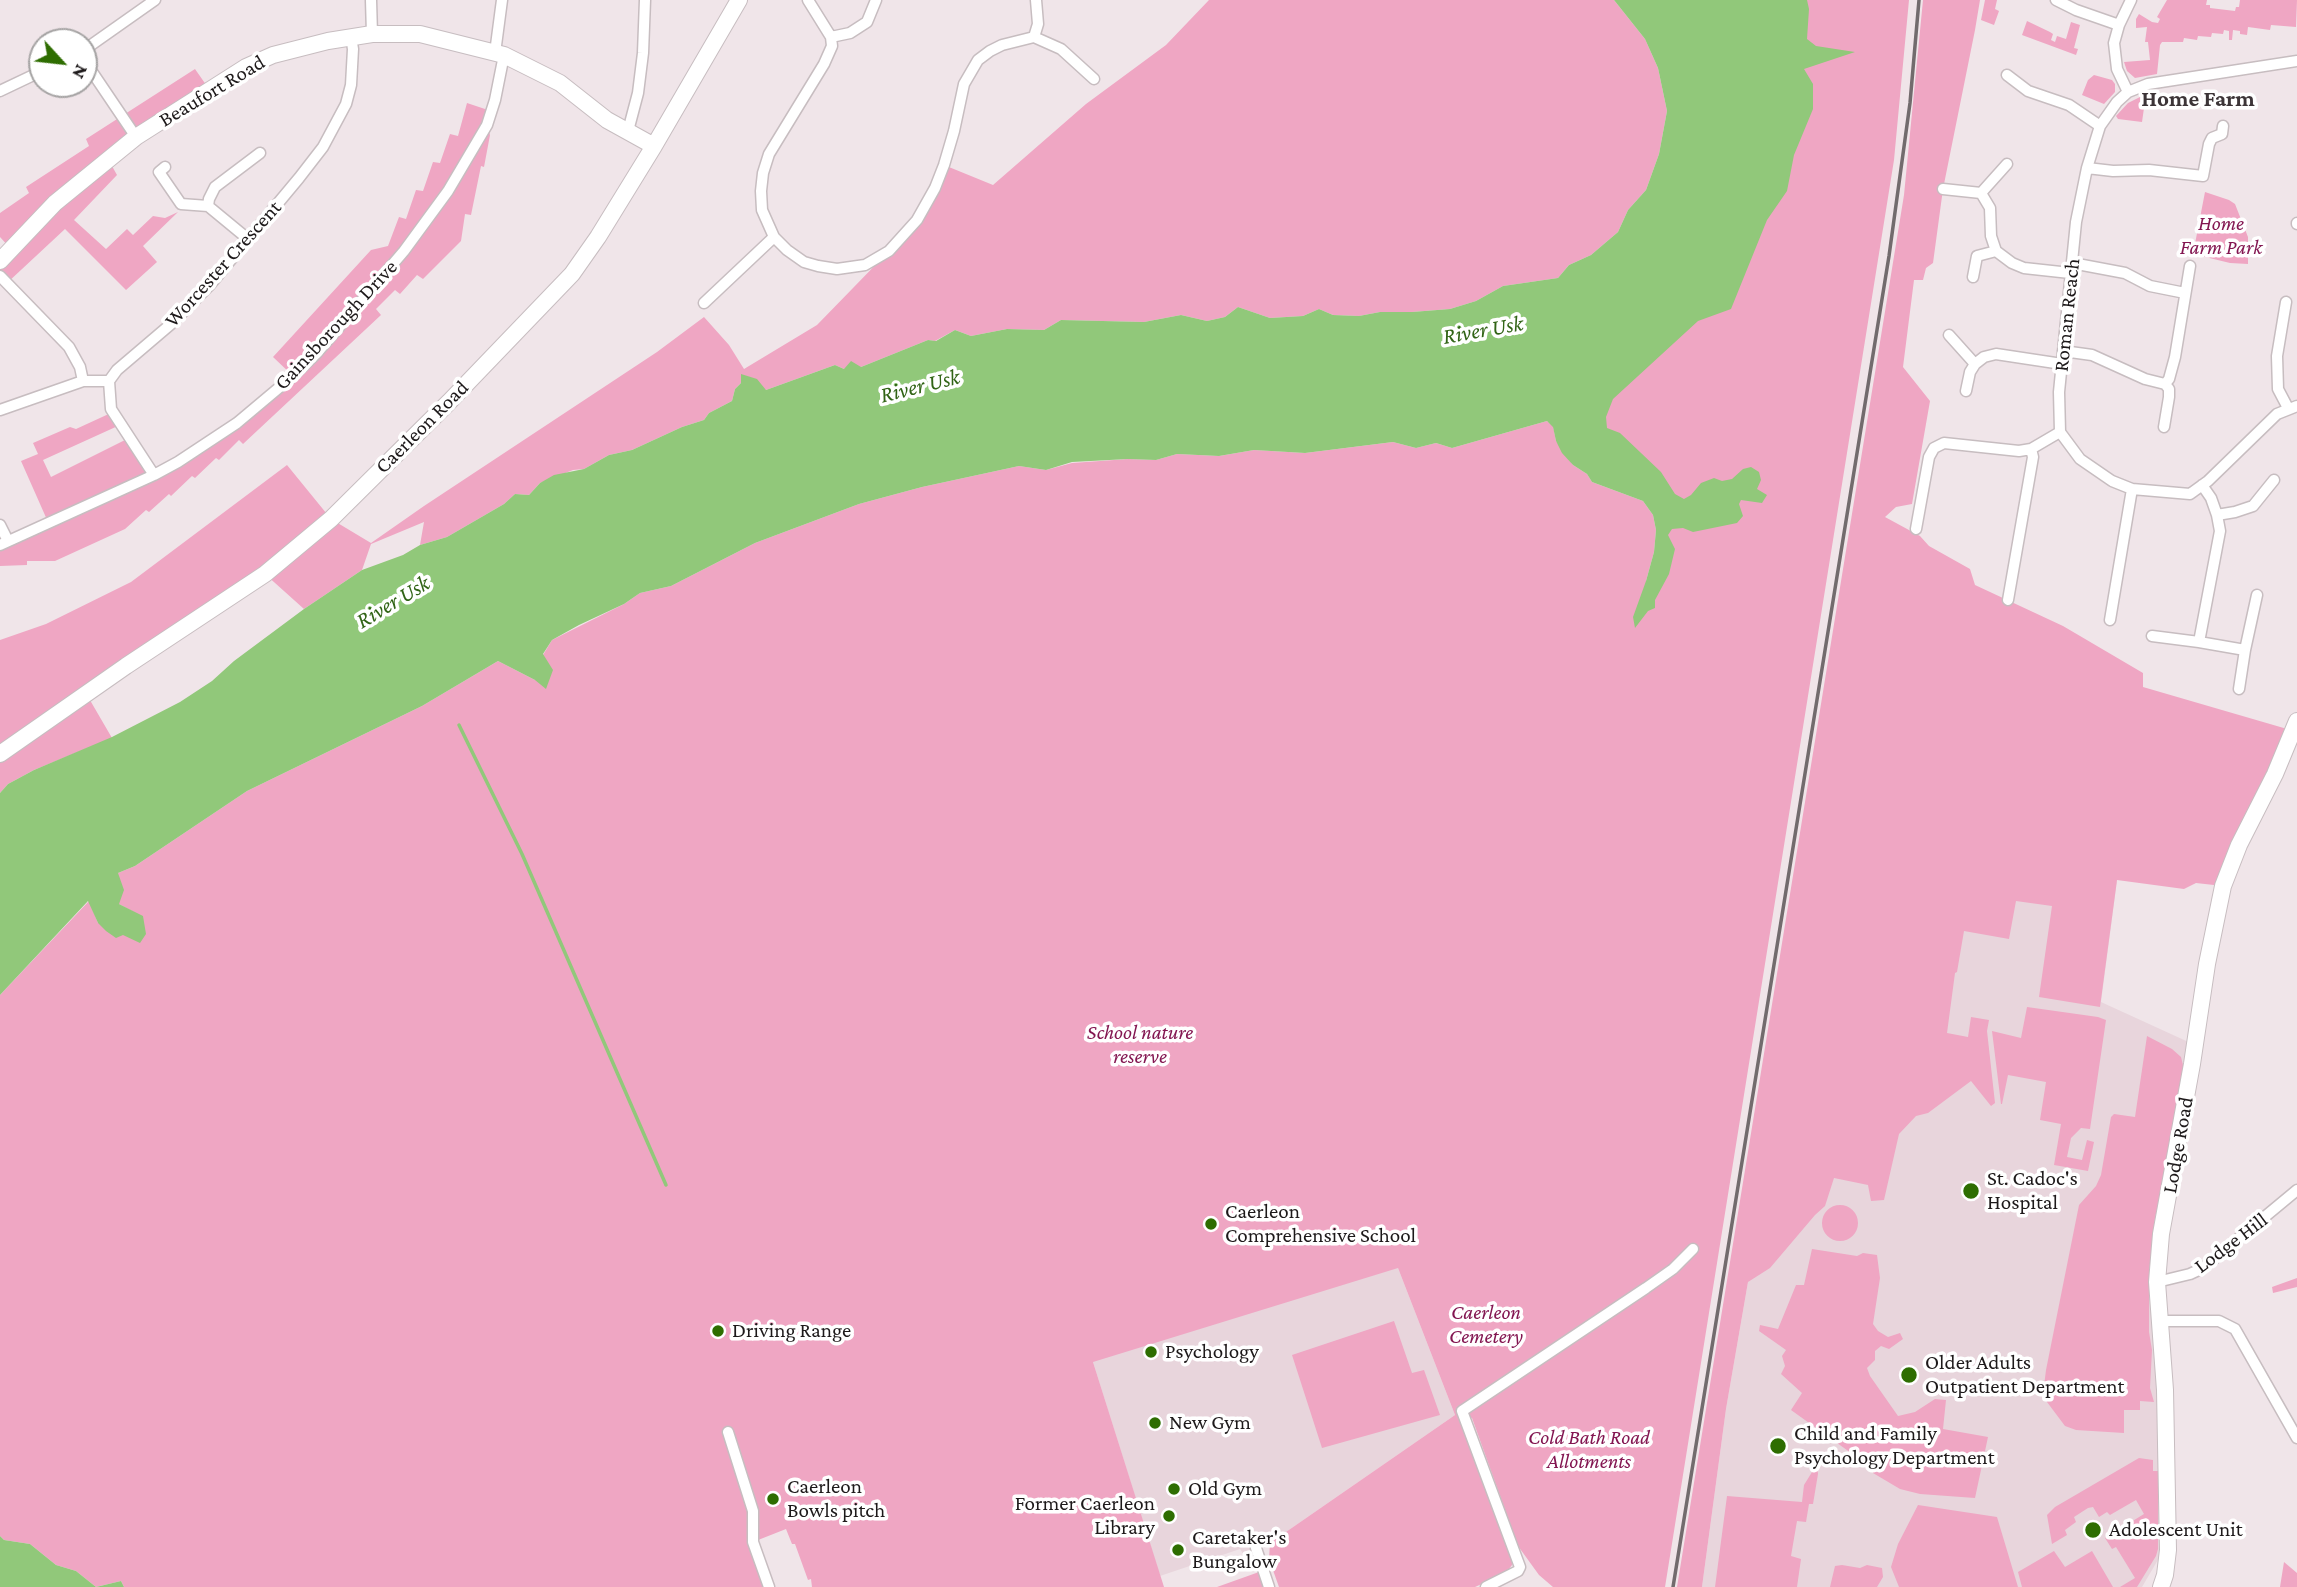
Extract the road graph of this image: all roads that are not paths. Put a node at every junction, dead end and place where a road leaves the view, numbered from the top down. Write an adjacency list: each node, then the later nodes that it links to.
1 (155, 0): 16 (street)
2 (371, 0): 12 (street)
3 (502, 0): 17 (street, Gainsborough Drive)
4 (645, 0): 27 (street)
5 (739, 0): 29 (street, Caerleon Road)
6 (808, 0): 14 (street)
7 (876, 0): 14 (street)
8 (1036, 0): 15 (street)
9 (2056, 0): 11 (street)
10 (2131, 0): 11 (street)
11 (2119, 25): 24 (street)
12 (372, 34): 13 (street, Beaufort Road); 17 (street, Beaufort Road)
13 (351, 37): 28 (street, Beaufort Road); 38 (street, Worcester Crescent)
14 (831, 37): 37 (street)
15 (1034, 37): 21 (street); 37 (street)
16 (98, 40)
17 (500, 54): 27 (street, Beaufort Road); 61 (street, Gainsborough Drive)
18 (2297, 61): 24 (street)
19 (2007, 75): 25 (street)
20 (28, 78): 23 (street)
21 (1094, 79)
22 (98, 81): 28 (street)
23 (0, 91)
24 (2128, 92): 25 (street, Roman Reach)
25 (2100, 126): 33 (street, Roman Reach)
26 (2223, 126): 33 (street)
27 (628, 131): 29 (street, Beaufort Road)
28 (136, 137): 40 (street, Beaufort Road)
29 (654, 146): 77 (street, Caerleon Road)
30 (260, 153): 36 (street)
31 (2007, 164): 35 (street)
32 (165, 167): 36 (street)
33 (2087, 168): 42 (street, Roman Reach)
34 (1943, 189): 35 (street)
35 (1981, 193): 39 (street)
36 (208, 206): 38 (street)
37 (774, 237): 47 (street)
38 (248, 239): 53 (street, Worcester Crescent)
39 (1996, 251): 42 (street); 44 (street)
40 (0, 261)
41 (2190, 266): 45 (street)
42 (2071, 268): 45 (street); 49 (street, Roman Reach)
43 (0, 276): 52 (street)
44 (1973, 277)
45 (2185, 293): 54 (street)
46 (2286, 302): 56 (street)
47 (704, 303)
48 (1949, 335): 50 (street)
49 (2063, 351): 51 (street, Roman Reach); 54 (street)
50 (1975, 363): 51 (street); 55 (street)
51 (2062, 364): 59 (street, Roman Reach)
52 (82, 381): 53 (street); 57 (street)
53 (109, 381): 61 (street)
54 (2165, 384): 58 (street)
55 (1966, 391)
56 (2292, 407): 63 (street)
57 (0, 410)
58 (2164, 427)
59 (2060, 432): 60 (street); 64 (street)
60 (2031, 449): 67 (street); 70 (street)
61 (153, 475): 68 (street, Gainsborough Drive)
62 (2274, 480): 65 (street)
63 (2202, 485): 64 (street); 65 (street)
64 (2132, 489): 71 (street)
65 (2217, 514): 73 (street)
66 (0, 525): 68 (street)
67 (1916, 529)
68 (4, 543)
69 (2257, 595): 74 (street)
70 (2008, 600)
71 (2110, 620)
72 (2152, 636): 73 (street)
73 (2199, 642): 74 (street)
74 (2245, 650): 75 (street)
75 (2239, 689)
76 (2297, 721): 80 (street, Lodge Road)
77 (0, 754)
78 (2297, 1190): 80 (street, Lodge Hill)
79 (1693, 1250): 88 (street)
80 (2157, 1282): 81 (street, Lodge Road)
81 (2160, 1321): 82 (street); 89 (street, Lodge Road)
82 (2294, 1425): 84 (street)
83 (728, 1432): 86 (street)
84 (2297, 1438)
85 (1256, 1548): 87 (street)
86 (769, 1587)
87 (1269, 1587)
88 (1486, 1587)
89 (2161, 1587)

